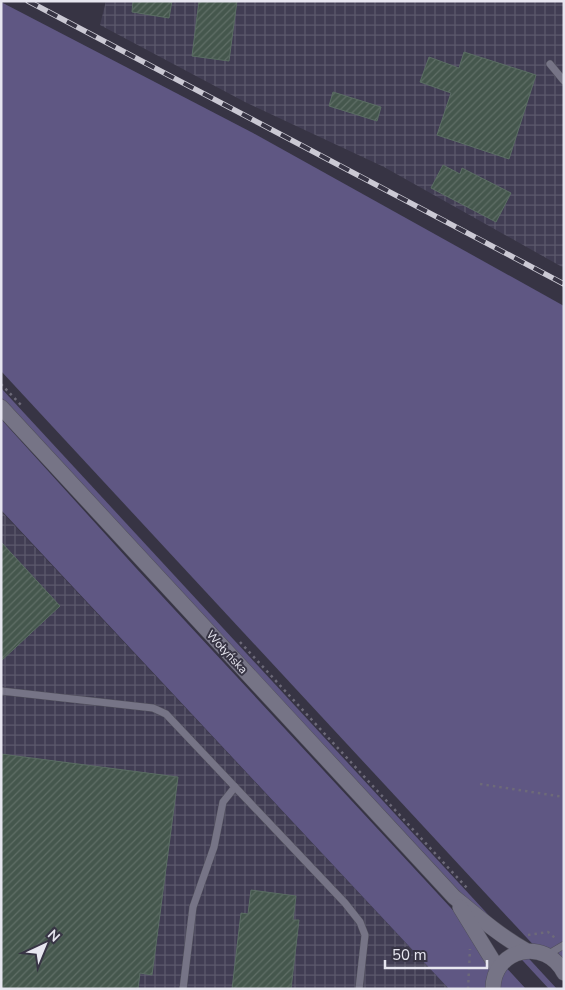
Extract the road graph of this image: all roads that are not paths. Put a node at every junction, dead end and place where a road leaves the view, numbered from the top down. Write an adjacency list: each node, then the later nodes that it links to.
1 (550, 64): 2 (lane)
2 (564, 81)
3 (1, 408): 6 (main road, Wołyńska)
4 (1, 690): 5 (lane)
5 (235, 787): 12 (lane); 13 (lane)
6 (454, 897): 8 (main road, Wołyńska); 10 (main road, Wołyńska)
7 (563, 945): 9 (lane)
8 (527, 951): 9 (main road, Wołyńska); 10 (main road)
9 (546, 955): 11 (main road)
10 (498, 969): 14 (main road)
11 (563, 971)
12 (183, 989)
13 (359, 989)
14 (493, 989)

